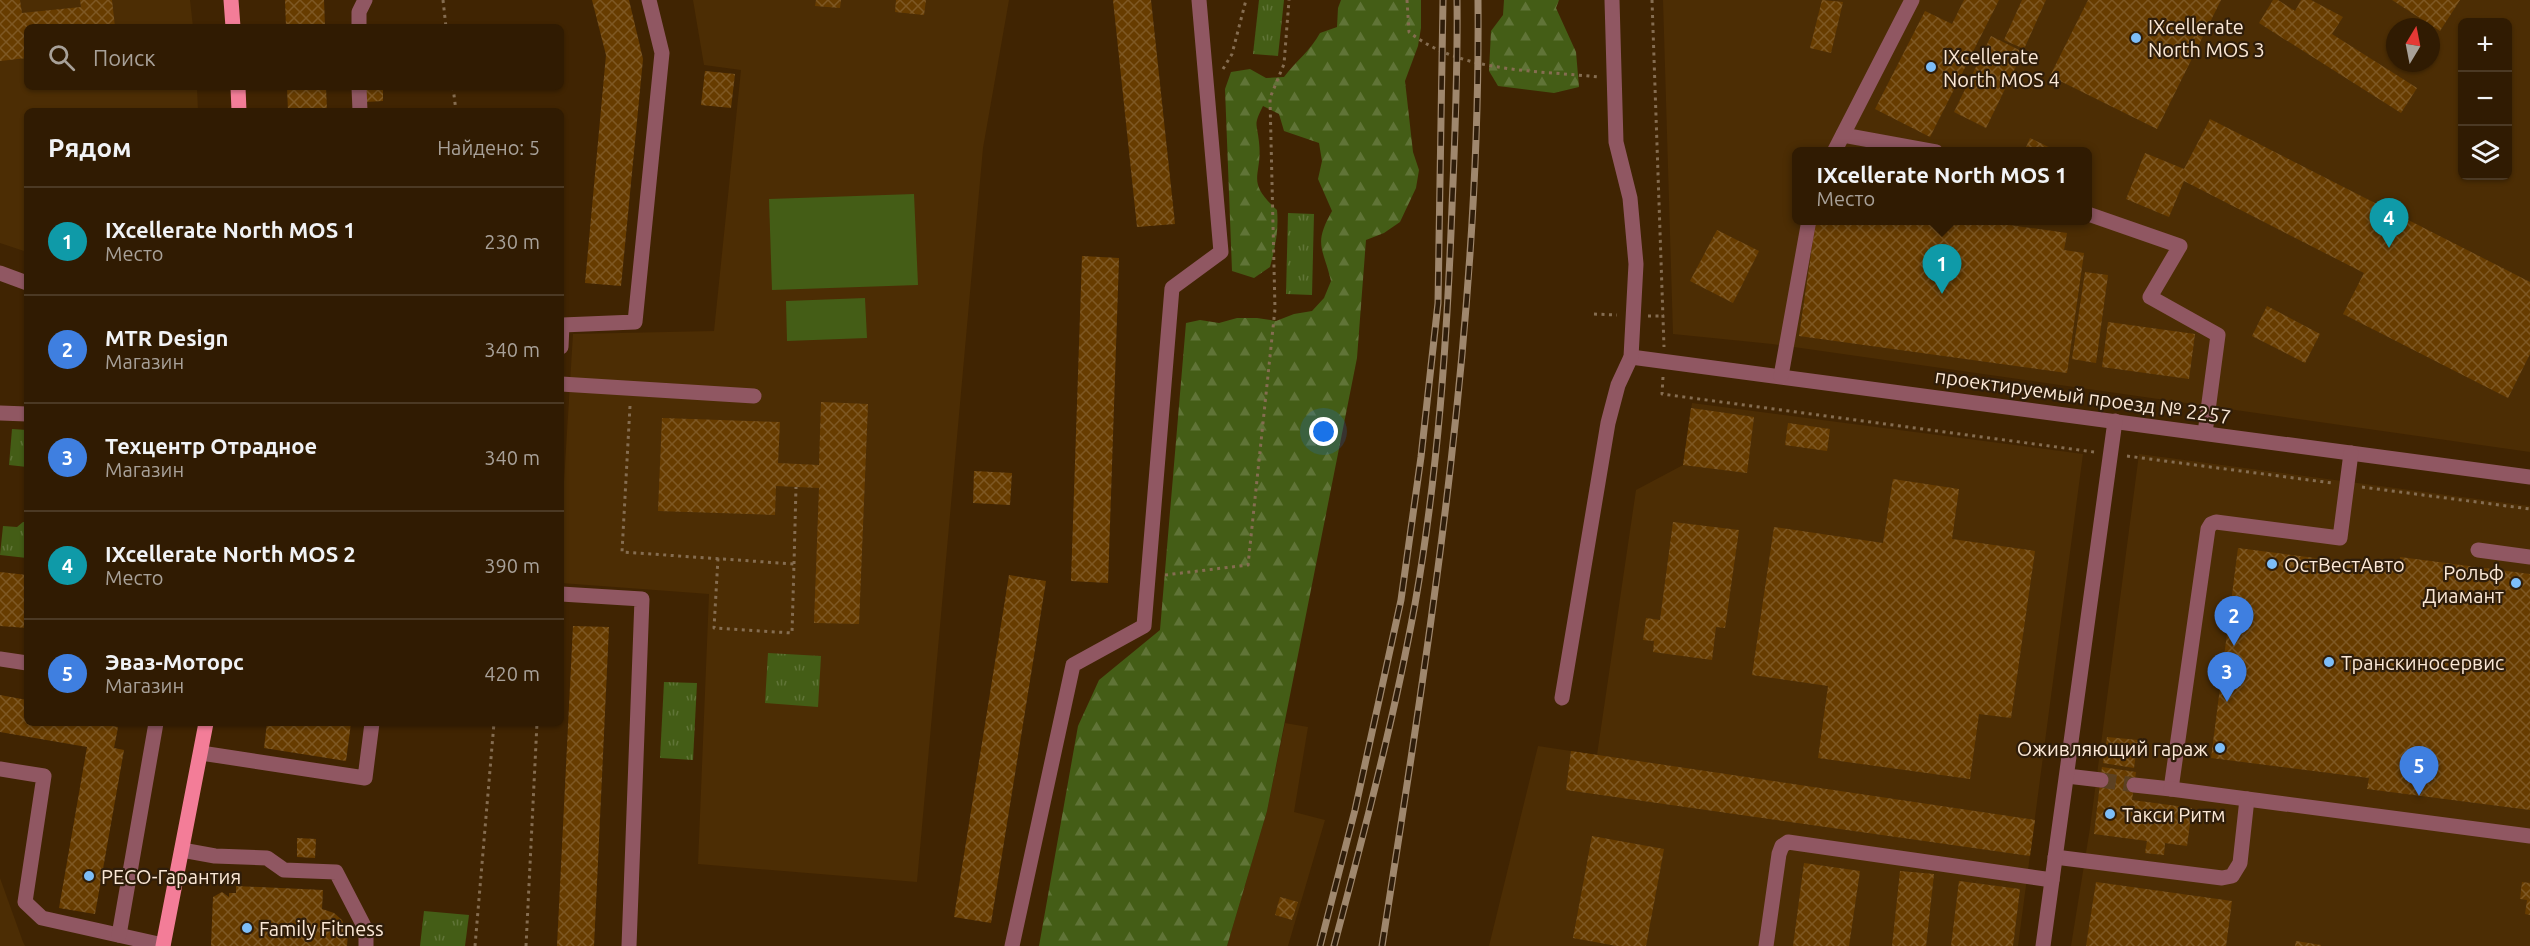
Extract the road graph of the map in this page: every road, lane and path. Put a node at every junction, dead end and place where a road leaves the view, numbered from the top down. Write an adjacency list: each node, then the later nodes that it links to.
1 (231, 0): 12 (main road)
2 (365, 0): 13 (street)
3 (443, 0): 14 (path)
4 (649, 0): 30 (street)
5 (1199, 0): 15 (street)
6 (1246, 0): 15 (path)
7 (1289, 0): 51 (path)
8 (1407, 0): 16 (path)
9 (1612, 0): 16 (street)
10 (1652, 0): 32 (path)
11 (1912, 0): 23 (street)
12 (233, 24)
13 (359, 24)
14 (446, 24)
15 (1206, 79): 51 (street)
16 (1615, 79): 31 (street)
17 (238, 90): 20 (main road)
18 (359, 90): 21 (street)
19 (453, 90): 22 (path)
20 (239, 108)
21 (360, 108)
22 (456, 108)
23 (1843, 135): 24 (street); 25 (street)
24 (1837, 147)
25 (1909, 147)
26 (2092, 215): 40 (street)
27 (1808, 225): 33 (street)
28 (0, 273): 29 (street)
29 (24, 282)
30 (564, 325)
31 (1631, 357): 32 (street, проектируемый проезд № 2257); 55 (street)
32 (1663, 361): 33 (street, проектируемый проезд № 2257); 42 (path)
33 (1781, 376): 39 (street, проектируемый проезд № 2257)
34 (564, 384): 35 (street)
35 (631, 389): 36 (street); 49 (path)
36 (754, 396)
37 (0, 413): 38 (street)
38 (24, 414)
39 (2115, 421): 40 (street, проектируемый проезд № 2257); 42 (street)
40 (2205, 433): 41 (street, проектируемый проезд № 2257)
41 (2351, 453): 43 (street, проектируемый проезд № 2257); 44 (street)
42 (2110, 454): 44 (path); 63 (street)
43 (2530, 477)
44 (2347, 485): 46 (path); 66 (street)
45 (796, 487): 50 (path)
46 (2530, 509)
47 (2478, 550): 48 (street)
48 (2530, 557)
49 (718, 558): 50 (path); 50 (path)
50 (794, 564)
51 (1148, 577): 78 (street)
52 (564, 594): 77 (street)
53 (0, 659): 54 (street)
54 (24, 663)
55 (1562, 698)
56 (155, 726): 72 (street)
57 (206, 726): 61 (main road)
58 (372, 726): 61 (street)
59 (494, 726): 75 (path)
60 (537, 726): 76 (path)
61 (201, 753): 69 (main road)
62 (0, 769): 72 (street)
63 (2067, 776): 64 (street); 70 (street)
64 (2101, 780)
65 (2134, 785): 66 (street)
66 (2170, 789): 67 (street)
67 (2247, 799): 68 (street); 70 (street)
68 (2530, 836)
69 (182, 850): 73 (main road); 74 (street)
70 (2055, 857): 71 (street)
71 (2052, 880): 79 (street); 80 (street)
72 (119, 935): 73 (street)
73 (163, 946)
74 (366, 946)
75 (475, 946)
76 (526, 946)
77 (629, 946)
78 (1012, 946)
79 (1766, 946)
80 (2043, 946)

